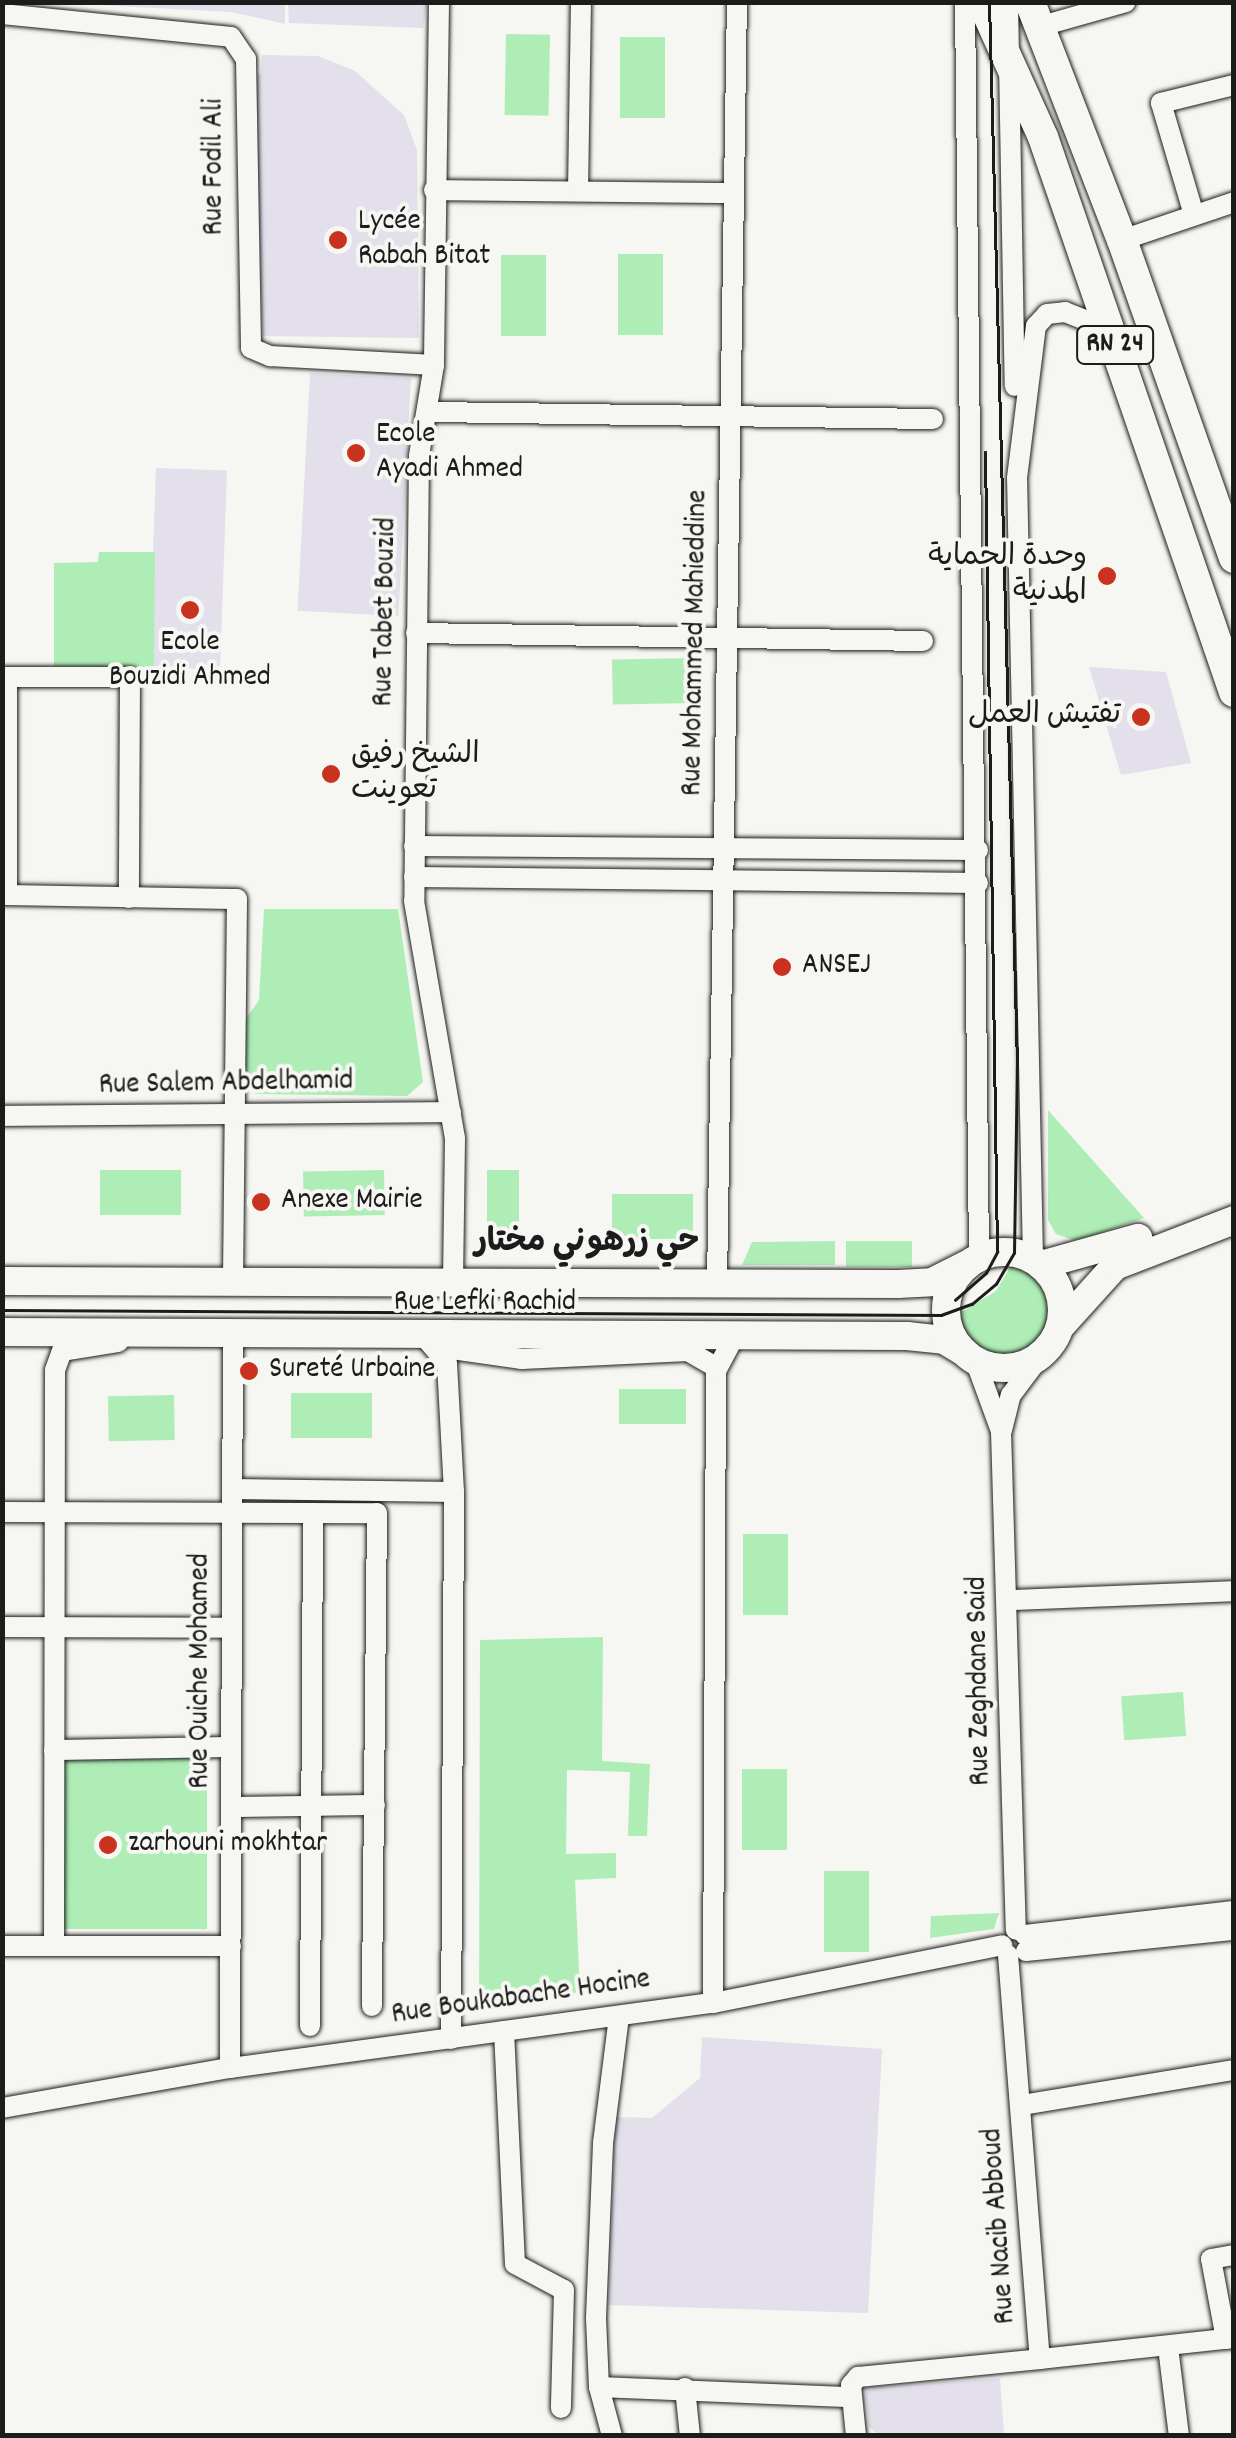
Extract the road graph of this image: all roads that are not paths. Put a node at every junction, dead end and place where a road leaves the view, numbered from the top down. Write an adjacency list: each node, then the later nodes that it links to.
1 (439, 2): 12 (street, Rue Tabet Bouzid)
2 (581, 2): 13 (street)
3 (737, 2): 14 (street, Rue Mohammed Mahieddine)
4 (966, 2): 33 (street)
5 (982, 2): 10 (main road, RN 24)
6 (1008, 2): 10 (street)
7 (1126, 2): 9 (street)
8 (2, 14): 20 (street, Rue Fodil Ali)
9 (1034, 15): 17 (main road, RN 24)
10 (1009, 66): 19 (main road, RN 24); 24 (street)
11 (1234, 85): 16 (street)
12 (434, 190): 13 (street); 20 (street, Rue Tabet Bouzid)
13 (578, 191): 14 (street)
14 (734, 193): 22 (street, Rue Mohammed Mahieddine)
15 (1231, 209): 16 (street)
16 (1194, 215): 17 (street)
17 (1122, 240): 18 (main road, RN 24)
18 (1150, 318): 19 (main road); 25 (main road, RN 24)
19 (1110, 330): 24 (street); 30 (main road, RN 24)
20 (434, 365): 21 (street, Rue Tabet Bouzid)
21 (431, 412): 22 (street); 26 (street, Rue Tabet Bouzid)
22 (730, 416): 23 (street); 27 (street, Rue Mohammed Mahieddine)
23 (933, 420)
24 (1017, 478): 45 (street)
25 (1234, 558)
26 (416, 633): 27 (street); 31 (street, Rue Tabet Bouzid)
27 (727, 639): 28 (street); 32 (street, Rue Mohammed Mahieddine)
28 (923, 641)
29 (5, 677): 37 (street); 38 (street)
30 (1234, 692)
31 (414, 846): 32 (street); 34 (street, Rue Tabet Bouzid)
32 (724, 848): 33 (street); 35 (street, Rue Mohammed Mahieddine)
33 (978, 850): 36 (street)
34 (414, 877): 35 (street); 39 (street, Rue Tabet Bouzid)
35 (724, 883): 36 (street); 49 (street, Rue Mohammed Mahieddine)
36 (978, 883): 44 (street)
37 (5, 895): 38 (street)
38 (129, 898): 40 (street)
39 (451, 1112): 40 (street, Rue Salem Abdelhamid); 47 (street, Rue Tabet Bouzid)
40 (235, 1115): 41 (street, Rue Salem Abdelhamid); 48 (street)
41 (2, 1116)
42 (1234, 1203): 45 (main road)
43 (1234, 1220): 50 (main road)
44 (974, 1261): 45 (main road); 49 (main road); 57 (main road)
45 (1037, 1262): 50 (main road)
46 (2, 1282): 48 (main road)
47 (453, 1282): 48 (main road); 49 (main road)
48 (233, 1284)
49 (718, 1286)
50 (1059, 1328): 56 (main road)
51 (2, 1332): 53 (main road, Rue Lefki Rachid)
52 (233, 1336): 53 (main road, Rue Lefki Rachid); 54 (main road, Rue Lefki Rachid); 59 (street, Rue Ouiche Mohamed)
53 (156, 1337): 62 (street)
54 (431, 1342): 55 (main road, Rue Lefki Rachid); 60 (street)
55 (700, 1354): 57 (main road, Rue Lefki Rachid); 81 (street)
56 (1041, 1354): 57 (main road); 58 (street)
57 (969, 1356): 58 (street)
58 (1001, 1432): 66 (street, Rue Zeghdane Said)
59 (232, 1490): 60 (street); 64 (street, Rue Ouiche Mohamed)
60 (454, 1492): 86 (street)
61 (2, 1512): 62 (street)
62 (56, 1512): 64 (street); 68 (street)
63 (313, 1512): 64 (street); 72 (street); 74 (street)
64 (233, 1514): 69 (street, Rue Ouiche Mohamed)
65 (1234, 1591): 66 (street)
66 (1011, 1600): 77 (street, Rue Zeghdane Said)
67 (2, 1627): 68 (street)
68 (56, 1628): 69 (street); 71 (street)
69 (232, 1628): 70 (street, Rue Ouiche Mohamed)
70 (232, 1747): 71 (street); 73 (street, Rue Ouiche Mohamed)
71 (54, 1750): 79 (street)
72 (375, 1805): 74 (street); 82 (street)
73 (231, 1806): 74 (street); 80 (street, Rue Ouiche Mohamed)
74 (312, 1806): 84 (street)
75 (1234, 1911): 77 (street)
76 (1234, 1930): 77 (street, Rue Boukabache Hocine)
77 (1015, 1943): 81 (street, Rue Boukabache Hocine); 89 (street, Rue Nacib Abboud)
78 (2, 1946): 79 (street)
79 (54, 1946): 80 (street)
80 (231, 1946): 87 (street, Rue Ouiche Mohamed)
81 (713, 2003): 83 (street, Rue Boukabache Hocine)
82 (372, 2006)
83 (620, 2016): 85 (street, Rue Boukabache Hocine); 95 (street)
84 (310, 2026)
85 (504, 2032): 86 (street, Rue Boukabache Hocine); 98 (street)
86 (451, 2038): 87 (street, Rue Boukabache Hocine)
87 (230, 2068): 90 (street, Rue Boukabache Hocine)
88 (1234, 2070): 89 (street)
89 (1022, 2105): 94 (street, Rue Nacib Abboud)
90 (2, 2108)
91 (1234, 2255): 92 (street)
92 (1230, 2339): 93 (street, Rue Nacib Abboud)
93 (1168, 2347): 94 (street, Rue Nacib Abboud); 102 (street)
94 (1040, 2358): 97 (street)
95 (599, 2387): 96 (street); 99 (street)
96 (686, 2388): 97 (street); 100 (street)
97 (852, 2397): 101 (street)
98 (560, 2408)
99 (612, 2436)
100 (690, 2436)
101 (856, 2436)
102 (1179, 2436)

